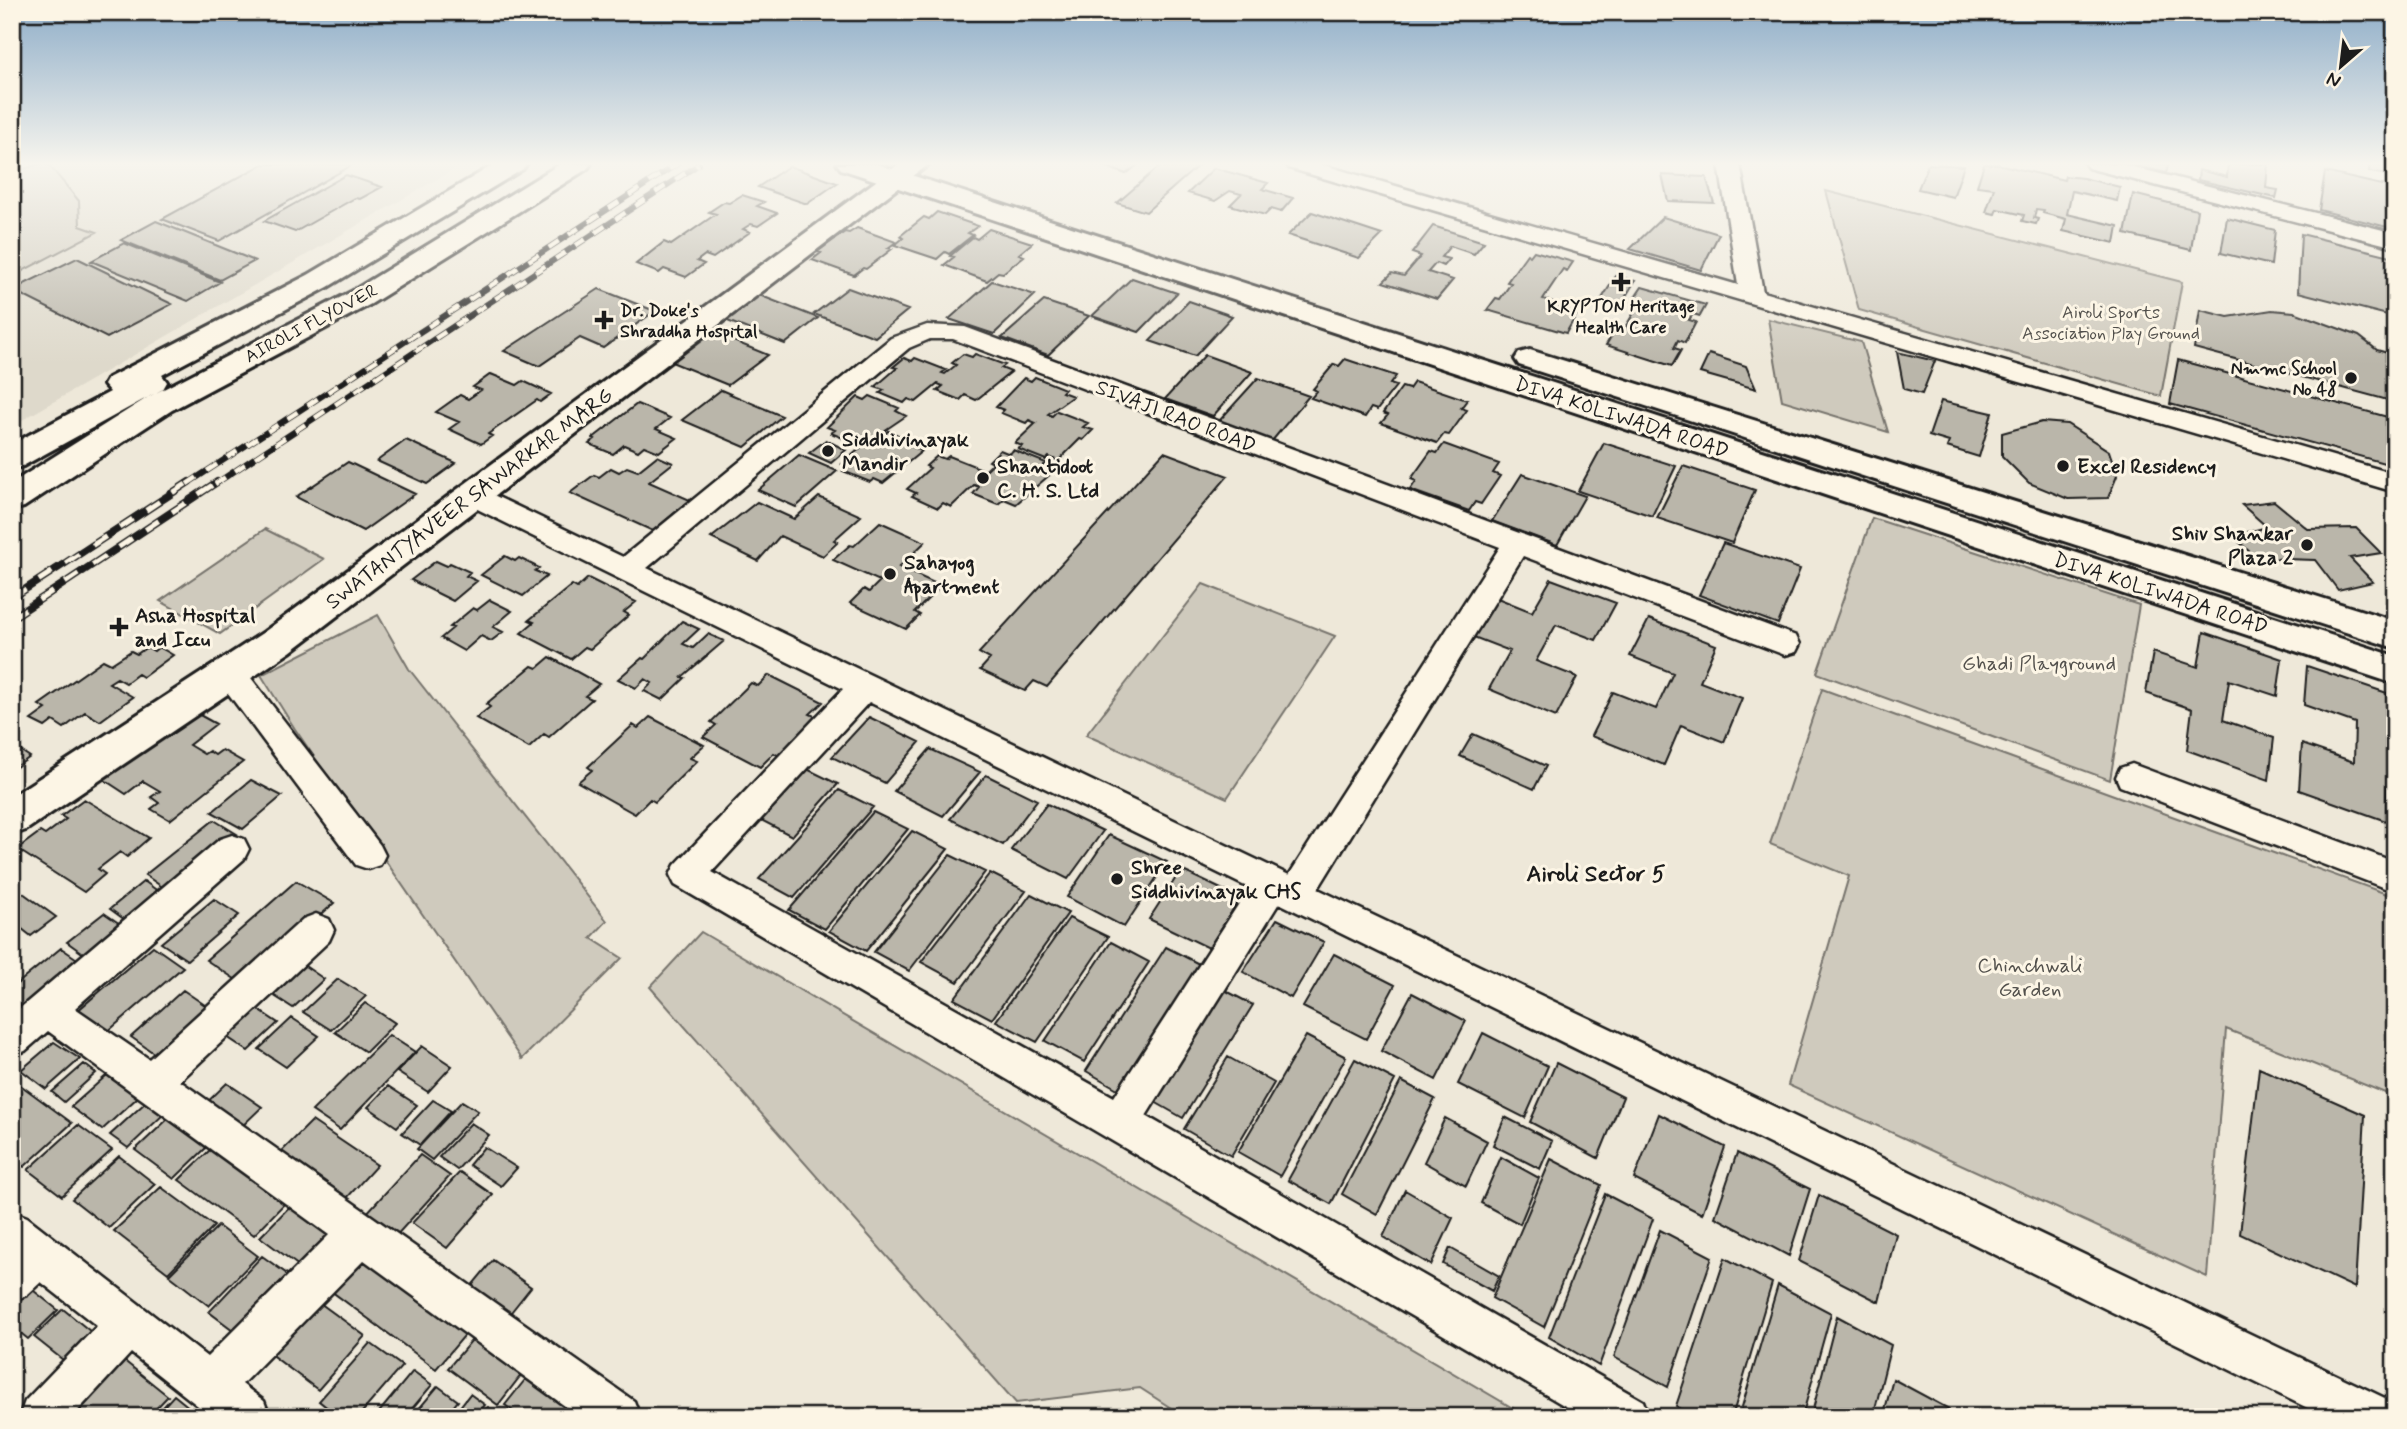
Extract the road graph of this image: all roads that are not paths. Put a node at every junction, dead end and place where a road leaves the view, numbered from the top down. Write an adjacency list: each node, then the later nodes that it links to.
1 (402, 231): 13 (main road, AIROLI FLYOVER)
2 (432, 231): 13 (main road)
3 (469, 231): 14 (main road, AIROLI FLYOVER)
4 (499, 231): 14 (main road)
5 (828, 231): 16 (main road, SWATANTYAVEER SAWARKAR MARG)
6 (1094, 231): 22 (main road, DIVA KOLIWADA ROAD)
7 (1107, 231): 20 (main road, DIVA KOLIWADA ROAD)
8 (1526, 231): 12 (street)
9 (1741, 231): 12 (street)
10 (2358, 231): 11 (street)
11 (2395, 240)
12 (1752, 297): 15 (street)
13 (12, 457)
14 (43, 480): 17 (main road)
15 (2395, 483)
16 (473, 496): 19 (street); 23 (main road, SWATANTYAVEER SAWARKAR MARG)
17 (12, 499)
18 (1516, 545): 19 (street, SIVAJI RAO ROAD); 21 (street, SIVAJI RAO ROAD); 30 (street)
19 (626, 570): 24 (street)
20 (2395, 635)
21 (1785, 644)
22 (2395, 670)
23 (230, 673): 26 (main road, SWATANTYAVEER SAWARKAR MARG); 28 (street)
24 (864, 686): 30 (street); 35 (street)
25 (2133, 777): 29 (street)
26 (12, 818)
27 (232, 849): 32 (street)
28 (368, 855)
29 (2395, 877)
30 (1284, 889): 35 (street); 44 (street)
31 (316, 930): 34 (street)
32 (47, 1009): 33 (street); 34 (street)
33 (12, 1039)
34 (151, 1083): 36 (street)
35 (1120, 1122): 43 (street)
36 (361, 1233): 39 (street); 42 (street)
37 (21, 1255): 38 (street)
38 (129, 1323): 39 (street); 40 (street)
39 (210, 1386): 41 (street)
40 (41, 1417)
41 (248, 1417)
42 (618, 1417)
43 (1627, 1417)
44 (2375, 1417)

